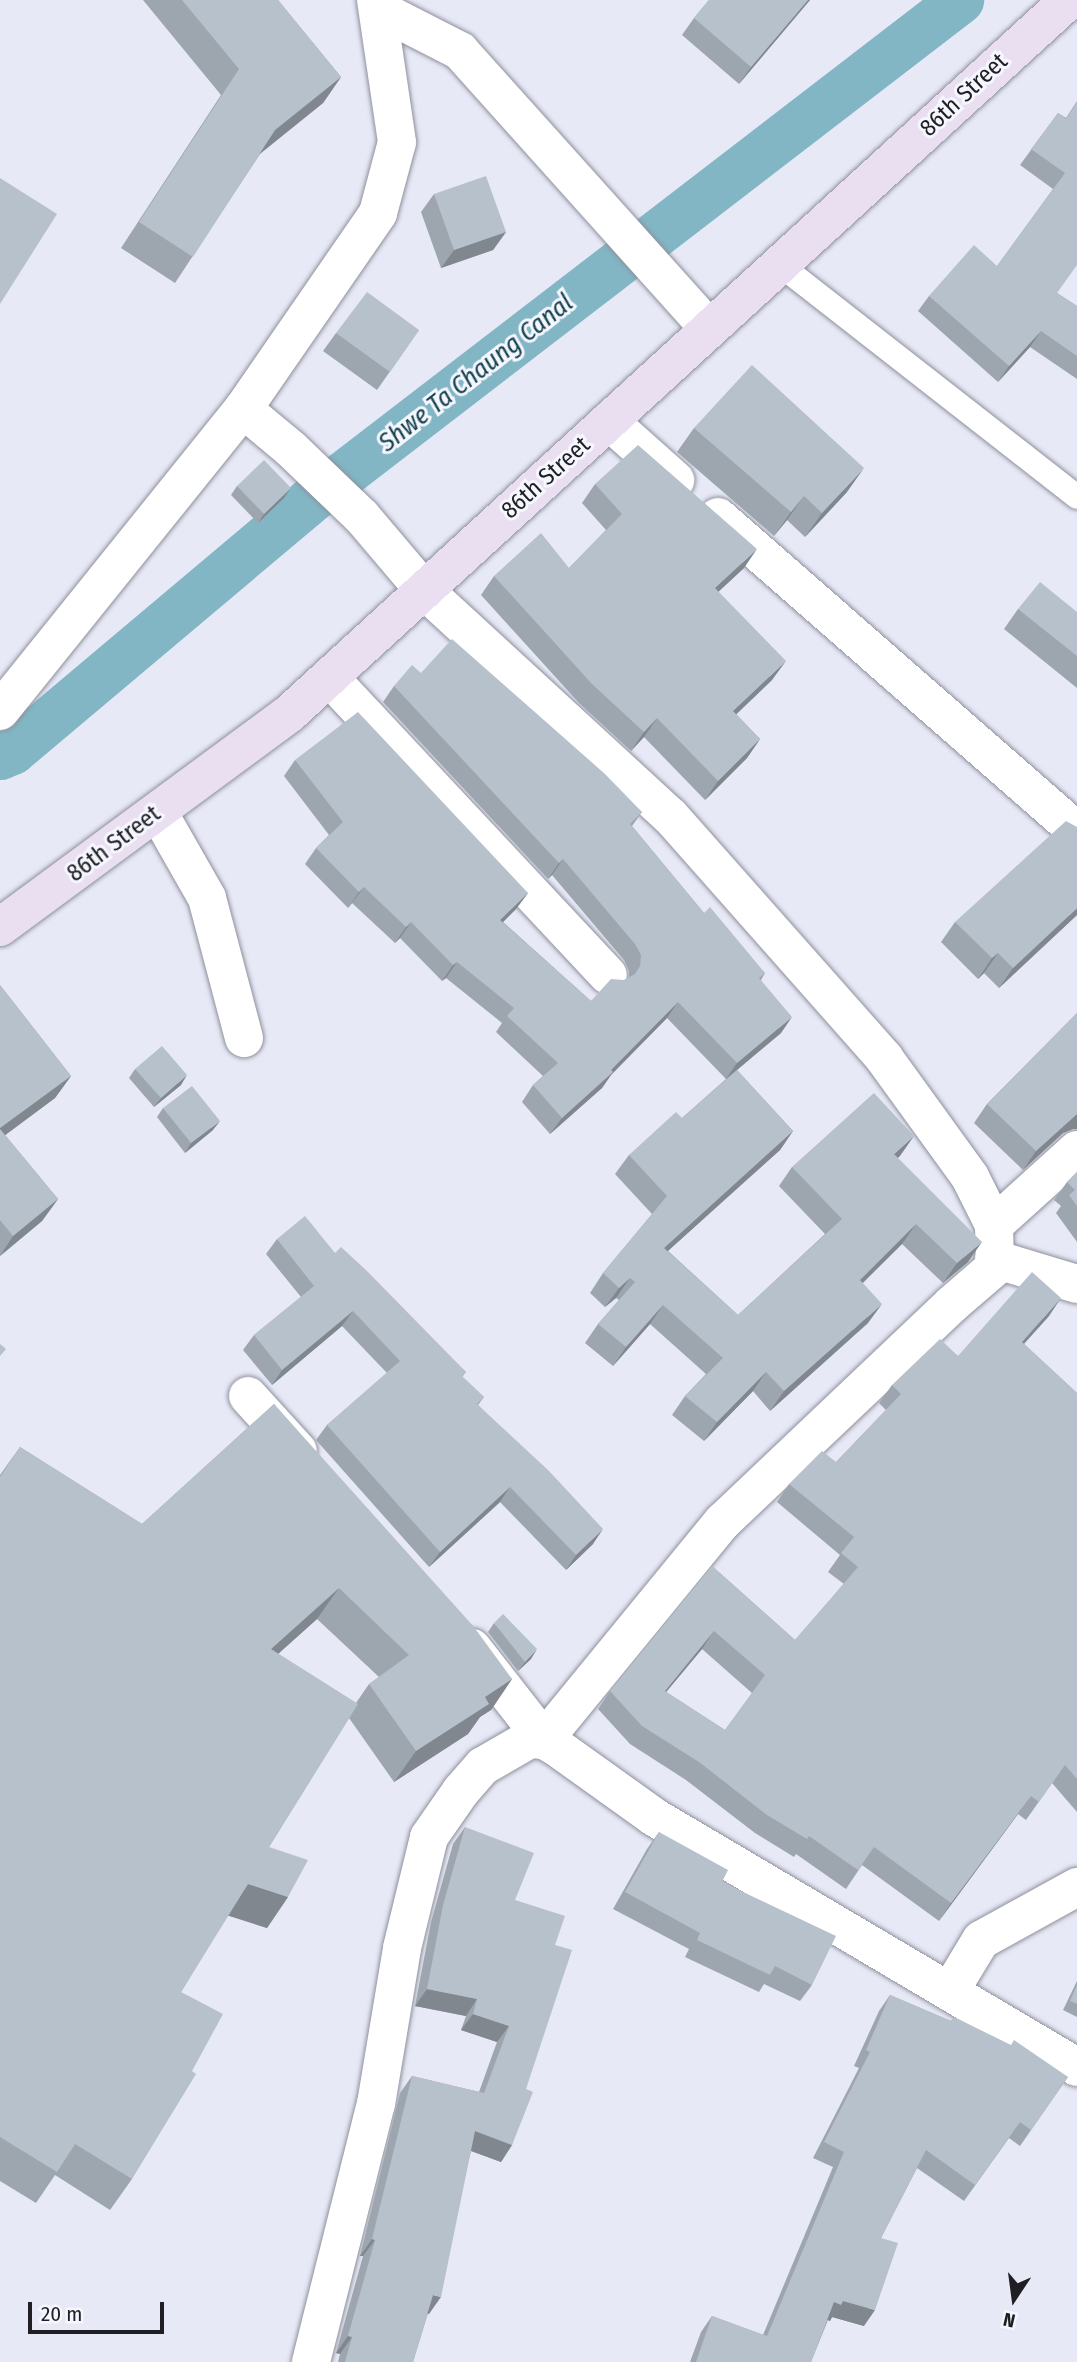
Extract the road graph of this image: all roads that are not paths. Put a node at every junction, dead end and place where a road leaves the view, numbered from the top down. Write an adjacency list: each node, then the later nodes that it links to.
1 (1055, 4): 3 (street, 86th Street)
2 (378, 5): 4 (street); 5 (street)
3 (779, 264): 4 (street, 86th Street); 7 (lane)
4 (709, 329): 6 (street, 86th Street)
5 (243, 409): 8 (street); 10 (street)
6 (608, 421): 8 (street, 86th Street); 12 (street)
7 (1077, 497)
8 (424, 590): 9 (street, 86th Street); 17 (street)
9 (329, 677): 11 (street, 86th Street); 14 (street)
10 (0, 711)
11 (158, 812): 13 (street, 86th Street); 15 (street)
12 (1077, 831)
13 (0, 927)
14 (608, 975)
15 (244, 1038)
16 (1077, 1150): 17 (street)
17 (994, 1242): 18 (street); 22 (street)
18 (1077, 1284)
19 (248, 1396): 20 (street)
20 (322, 1477)
21 (452, 1625): 22 (street)
22 (544, 1740): 24 (street); 26 (street)
23 (1077, 1887): 24 (street)
24 (950, 1991): 25 (street)
25 (1077, 2067)
26 (311, 2362)

